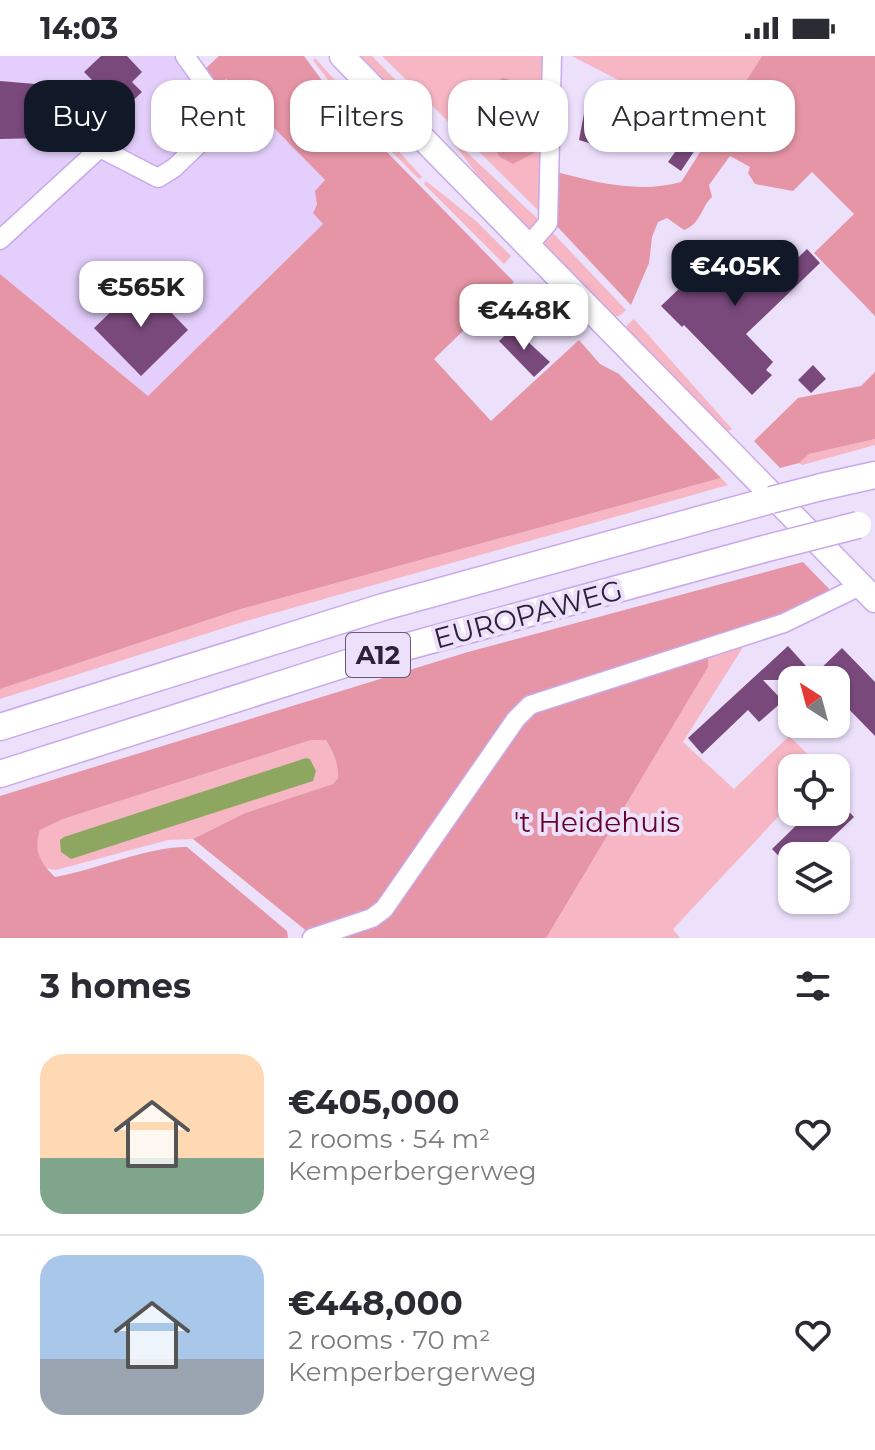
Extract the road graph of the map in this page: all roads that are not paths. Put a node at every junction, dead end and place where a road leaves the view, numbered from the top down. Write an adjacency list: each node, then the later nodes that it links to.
1 (185, 56): 4 (street)
2 (342, 56): 5 (main road)
3 (552, 56): 5 (street)
4 (0, 240)
5 (528, 246): 8 (main road)
6 (875, 475): 9 (highway, EUROPAWEG / A12, bridge)
7 (867, 523): 10 (highway, EUROPAWEG / A12, bridge)
8 (868, 593): 11 (street)
9 (0, 727)
10 (0, 774)
11 (312, 938)

